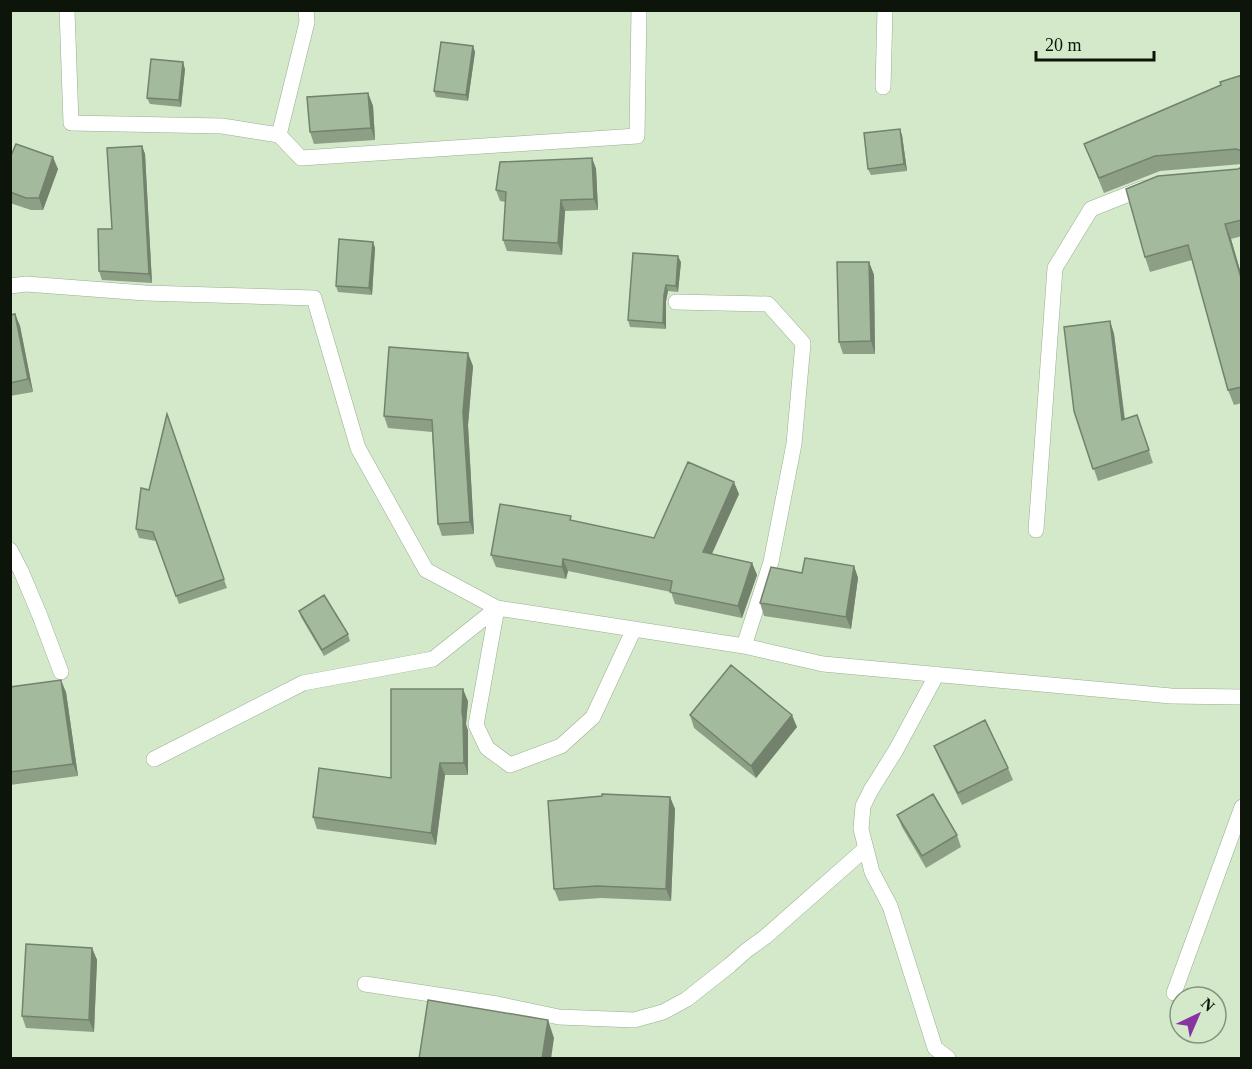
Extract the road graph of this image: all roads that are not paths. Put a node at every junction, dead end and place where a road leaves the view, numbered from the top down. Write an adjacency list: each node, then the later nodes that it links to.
1 (67, 10): 6 (lane)
2 (306, 10): 6 (lane)
3 (639, 10): 6 (lane)
4 (885, 10): 5 (lane)
5 (883, 87)
6 (279, 135)
7 (1161, 181): 10 (lane)
8 (10, 286): 12 (lane)
9 (676, 302): 14 (lane)
10 (1036, 530)
11 (10, 550): 15 (lane)
12 (497, 608): 13 (lane); 13 (lane); 18 (lane)
13 (634, 629): 14 (lane)
14 (744, 646): 16 (lane)
15 (61, 672)
16 (937, 674): 17 (lane); 20 (lane)
17 (1242, 697)
18 (154, 759)
19 (1242, 807): 22 (lane)
20 (866, 849): 21 (lane); 23 (lane)
21 (364, 984)
22 (1177, 985)
23 (948, 1059)

